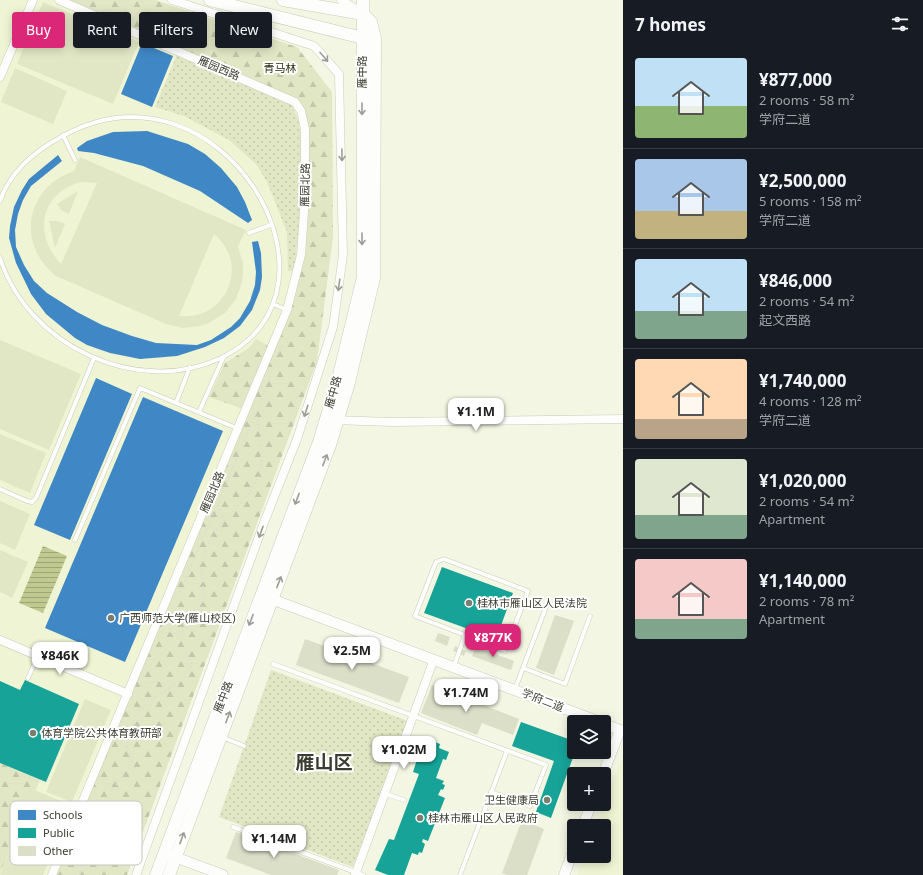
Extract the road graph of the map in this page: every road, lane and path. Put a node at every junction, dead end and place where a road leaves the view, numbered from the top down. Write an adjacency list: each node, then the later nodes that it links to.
1 (33, 0): 11 (street)
2 (59, 0): 12 (street, 雁园西路)
3 (172, 0): 78 (street, one-way to 78)
4 (210, 0): 10 (main road)
5 (283, 0): 6 (main road)
6 (286, 0): 9 (main road)
7 (341, 0): 9 (street)
8 (363, 0): 9 (main road)
9 (363, 14): 10 (main road, 雁中路); 30 (main road, 雁中路)
10 (363, 38): 30 (main road, 雁中路, one-way to 30)
11 (0, 77)
12 (291, 99): 21 (street, 雁园北路)
13 (63, 135): 14 (lane); 15 (lane); 17 (lane)
14 (75, 160)
15 (1, 192): 16 (lane)
16 (0, 201)
17 (271, 225): 18 (lane); 20 (lane)
18 (249, 233)
19 (0, 258): 24 (lane)
20 (273, 304): 21 (lane); 23 (lane)
21 (287, 310): 31 (street, 雁园北路)
22 (284, 340): 28 (path)
23 (224, 356): 25 (lane); 27 (lane)
24 (94, 358): 25 (lane); 32 (lane)
25 (190, 367): 26 (lane)
26 (176, 403): 27 (lane); 35 (lane)
27 (199, 412): 31 (lane)
28 (256, 414): 33 (path); 34 (path)
29 (623, 419): 30 (street)
30 (332, 420): 36 (main road, 雁中路, one-way to 36); 38 (main road, 雁中路, one-way to 30)
31 (239, 429): 57 (street, 雁园北路)
32 (0, 489)
33 (218, 504): 34 (path); 37 (path)
34 (224, 520): 42 (path)
35 (75, 540)
36 (261, 595): 38 (street, 学府二道); 64 (main road, 雁中路, one-way to 64)
37 (178, 596)
38 (273, 599): 47 (street, 学府二道); 64 (main road, 雁中路, one-way to 38)
39 (546, 607): 50 (lane)
40 (590, 616): 50 (lane)
41 (165, 625): 42 (path)
42 (177, 633): 54 (path)
43 (465, 635): 43 (lane); 49 (lane)
44 (0, 640): 46 (street)
45 (81, 652): 51 (lane)
46 (38, 656): 51 (street); 52 (lane)
47 (434, 659): 49 (street, 学府二道); 60 (street)
48 (273, 664): 56 (lane)
49 (454, 666): 55 (street, 学府二道)
50 (523, 668): 55 (lane)
51 (73, 670): 57 (street)
52 (28, 678)
53 (140, 683): 54 (path)
54 (171, 688): 66 (path)
55 (515, 689): 59 (street, 学府二道)
56 (350, 693): 58 (path); 60 (lane)
57 (128, 694): 63 (street, 雁园北路)
58 (342, 715)
59 (582, 715)
60 (413, 717): 67 (lane); 70 (street)
61 (611, 726): 62 (street)
62 (621, 730): 68 (street)
63 (111, 733): 66 (path); 72 (street, 雁园北路)
64 (214, 735): 65 (lane); 77 (main road, 雁中路)
65 (244, 746)
66 (127, 748): 73 (path)
67 (507, 751): 69 (lane); 69 (lane)
68 (606, 767)
69 (491, 792): 90 (lane)
70 (383, 793): 71 (lane); 83 (street)
71 (404, 800)
72 (84, 801)
73 (109, 801)
74 (233, 827): 76 (lane)
75 (296, 830): 76 (path)
76 (289, 848): 83 (lane)
77 (170, 855): 87 (main road, 雁中路); 88 (main road, 雁中路); 89 (street)
78 (142, 858)
79 (569, 863): 91 (street)
80 (56, 865): 84 (street, 雁园北路)
81 (83, 865): 85 (path)
82 (140, 865): 86 (street, one-way to 86)
83 (358, 874)
84 (52, 875)
85 (80, 875)
86 (136, 875)
87 (156, 875)
88 (169, 875)
89 (223, 875)
90 (460, 875)
91 (564, 875)

